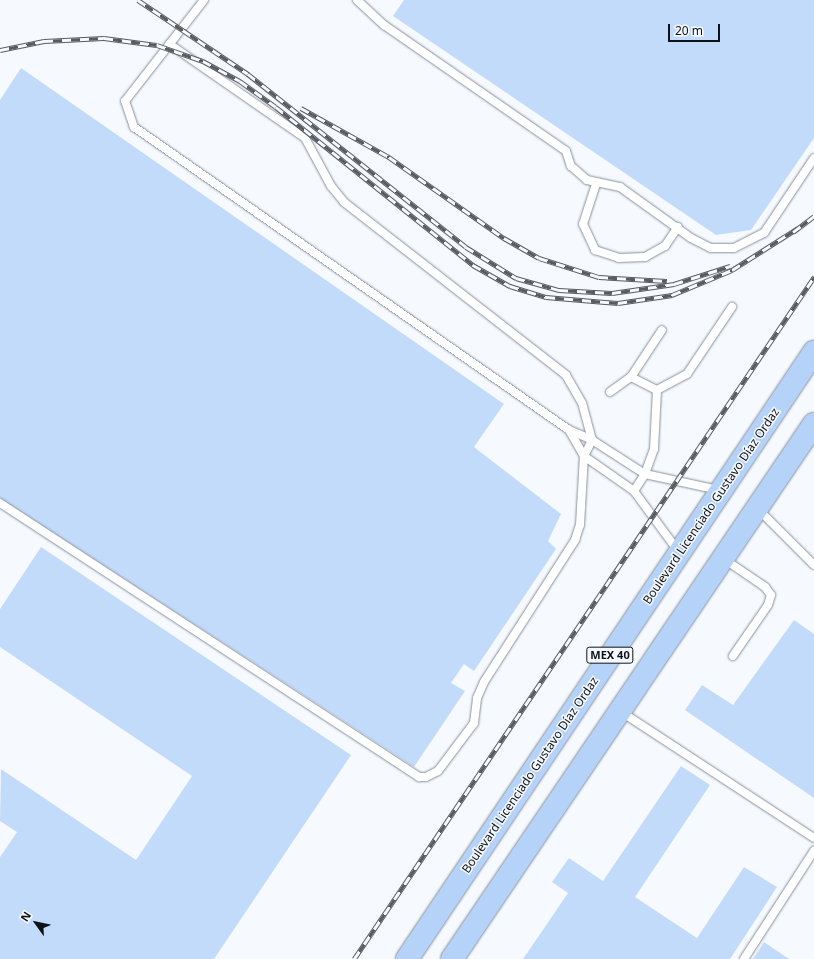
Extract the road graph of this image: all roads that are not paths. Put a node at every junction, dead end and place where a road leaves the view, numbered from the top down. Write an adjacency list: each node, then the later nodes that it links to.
1 (204, 0): 3 (lane)
2 (357, 0): 5 (lane)
3 (169, 44): 14 (lane); 15 (lane)
4 (814, 158): 6 (lane)
5 (596, 184): 6 (lane); 6 (lane)
6 (678, 227)
7 (732, 307): 11 (lane)
8 (662, 330): 10 (lane)
9 (814, 352): 18 (main road, Boulevard Licenciado Gustavo Díaz Ordaz / MEX 40)
10 (631, 377): 11 (lane); 12 (lane)
11 (657, 390): 17 (lane)
12 (610, 392)
13 (814, 424): 21 (main road, MEX 40)
14 (569, 430): 15 (lane); 16 (lane)
15 (592, 440): 16 (lane); 17 (lane)
16 (584, 456): 19 (lane); 20 (lane)
17 (645, 474): 18 (lane); 19 (lane)
18 (720, 490): 22 (main road, Boulevard Licenciado Gustavo Díaz Ordaz / MEX 40)
19 (634, 492): 22 (lane)
20 (0, 503)
21 (758, 508): 23 (main road, MEX 40); 24 (lane)
22 (679, 553): 29 (main road, Boulevard Licenciado Gustavo Díaz Ordaz / MEX 40)
23 (723, 558): 25 (lane); 26 (main road, MEX 40)
24 (814, 565)
25 (734, 656)
26 (620, 710): 27 (lane); 30 (main road, MEX 40)
27 (814, 838)
28 (814, 850): 31 (lane)
29 (407, 959)
30 (452, 959)
31 (744, 959)

